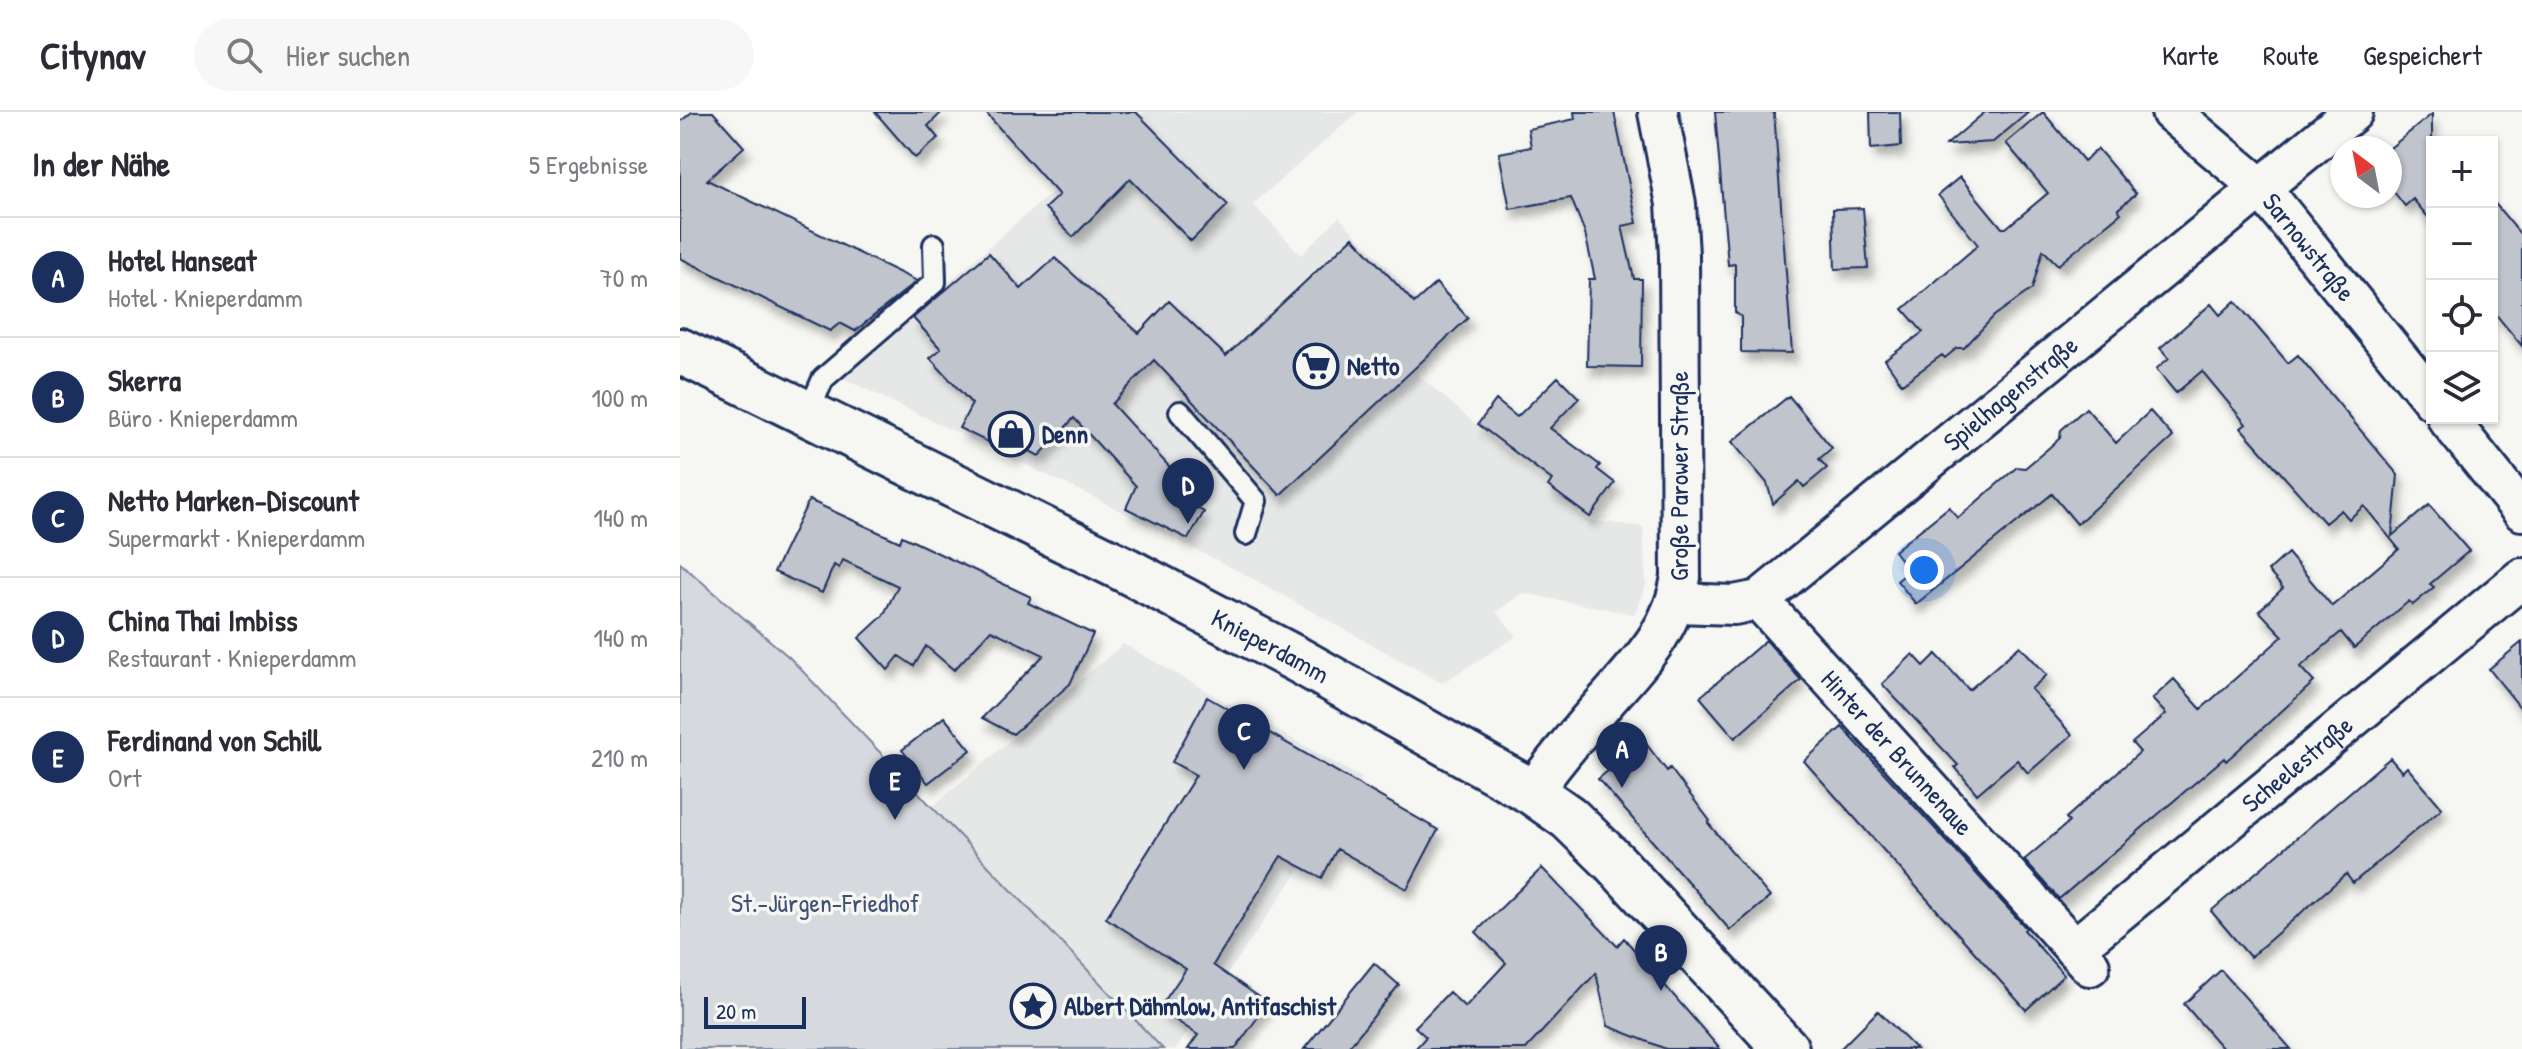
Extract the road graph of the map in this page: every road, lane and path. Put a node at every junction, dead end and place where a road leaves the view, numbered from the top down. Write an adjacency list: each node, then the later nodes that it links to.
1 (1658, 112): 15 (street, Große Parower Straße)
2 (2171, 112): 4 (street, Sarnowstraße)
3 (2353, 112): 4 (street, Spielhagenstraße)
4 (2262, 189): 7 (street, Sarnowstraße); 14 (street, Spielhagenstraße)
5 (934, 245): 9 (lane)
6 (680, 351): 9 (main road, Knieperdamm)
7 (2426, 393)
8 (1180, 412): 12 (lane)
9 (808, 413): 16 (main road, Knieperdamm)
10 (2452, 424): 11 (street)
11 (2522, 511)
12 (1246, 534)
13 (2522, 578): 17 (street, Scheelestraße)
14 (1759, 600): 15 (street); 17 (street, Hinter der Brunnenaue)
15 (1677, 603): 16 (street, Große Parower Straße)
16 (1532, 792): 18 (main road, Knieperdamm)
17 (2082, 957)
18 (1786, 1049)

